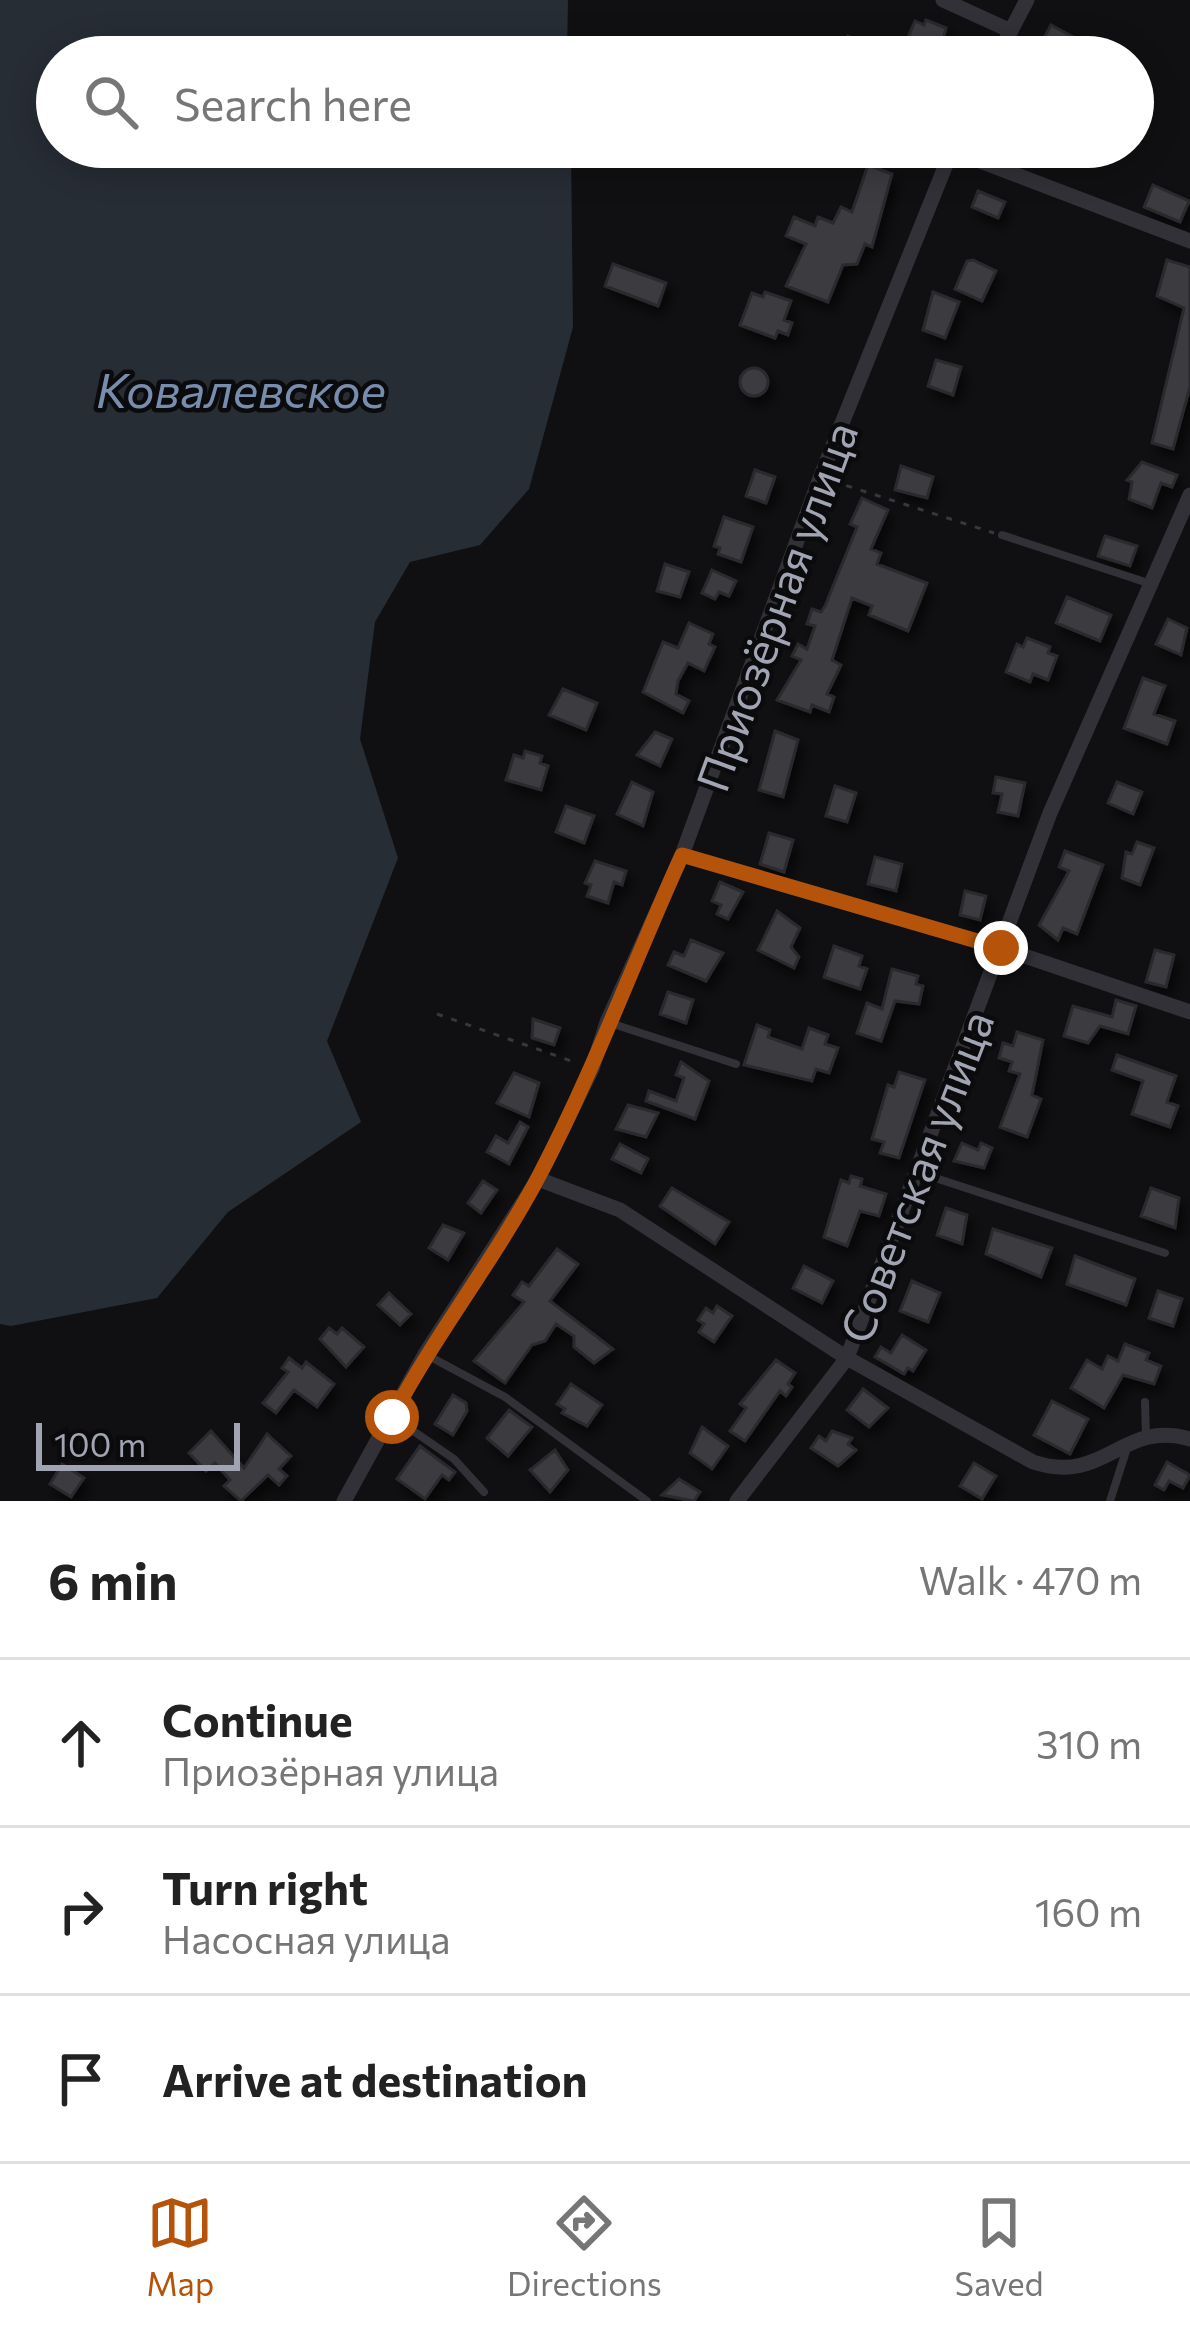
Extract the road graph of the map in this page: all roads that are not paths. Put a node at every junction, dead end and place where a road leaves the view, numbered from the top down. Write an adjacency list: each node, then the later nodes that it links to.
1 (944, 0): 3 (street)
2 (1027, 0): 3 (street)
3 (1011, 31): 4 (street)
4 (1008, 36)
5 (944, 168): 12 (street, Приозёрная улица)
6 (1003, 168): 7 (street)
7 (1190, 242)
8 (1190, 495): 9 (street, Советская улица)
9 (1186, 525): 11 (street, Советская улица)
10 (1002, 535): 11 (lane)
11 (1154, 585): 13 (street, Советская улица)
12 (682, 855): 13 (street); 15 (street, Приозёрная улица)
13 (1001, 948): 14 (street); 17 (street, Советская улица)
14 (1190, 1012)
15 (608, 1022): 16 (lane); 18 (street, Приозёрная улица)
16 (736, 1064)
17 (917, 1172): 19 (lane); 21 (street, Советская улица)
18 (538, 1179): 20 (street, Приозёрная улица); 21 (street)
19 (1166, 1253)
20 (425, 1354): 23 (street, Приозёрная улица); 29 (lane)
21 (847, 1358): 26 (street); 30 (street, Советская улица)
22 (1144, 1402): 24 (lane)
23 (392, 1417): 27 (lane); 28 (street, Приозёрная улица)
24 (1146, 1437): 25 (street); 26 (street)
25 (1190, 1439)
26 (1128, 1443): 31 (lane)
27 (484, 1492)
28 (344, 1501)
29 (646, 1501)
30 (737, 1501)
31 (1111, 1501)

